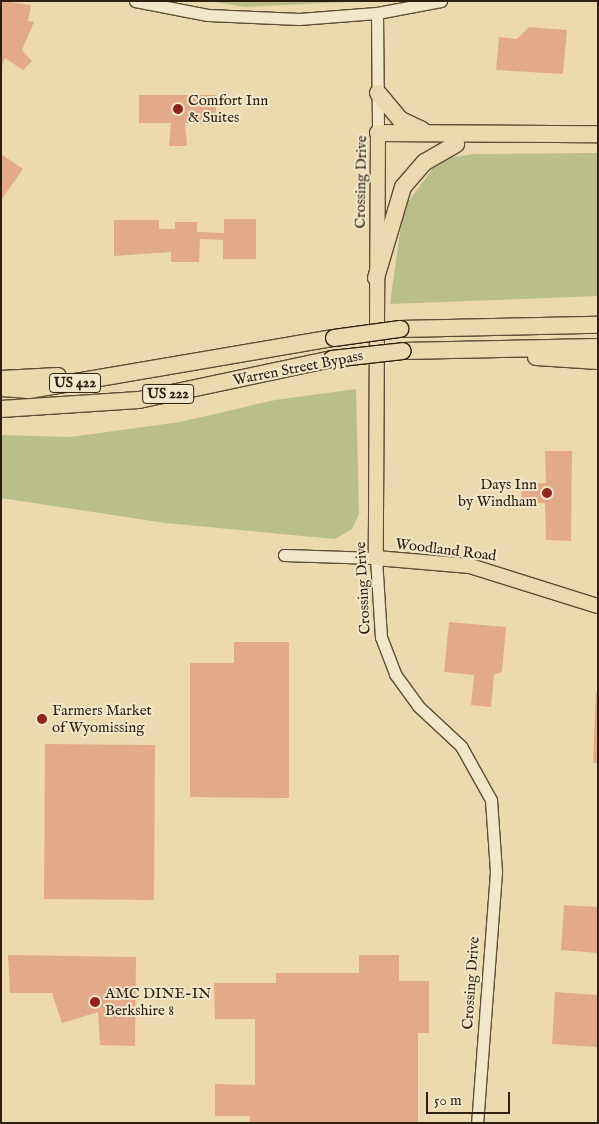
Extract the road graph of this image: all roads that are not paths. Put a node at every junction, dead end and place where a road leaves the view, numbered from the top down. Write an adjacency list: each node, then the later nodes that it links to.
1 (135, 1): 3 (street)
2 (441, 1): 3 (street)
3 (377, 14): 4 (street, Crossing Drive)
4 (378, 92): 6 (street, Crossing Drive); 7 (highway)
5 (598, 134): 7 (highway)
6 (378, 138): 7 (highway); 9 (main road, Crossing Drive)
7 (450, 138): 8 (highway); 9 (highway)
8 (598, 144)
9 (376, 278): 21 (main road, Crossing Drive)
10 (598, 314): 12 (highway)
11 (598, 326): 12 (highway, Warren Street Bypass / US 222)
12 (418, 329): 16 (highway, Warren Street Bypass / US 222, bridge)
13 (598, 347): 14 (highway, Warren Street Bypass / US 222)
14 (432, 350): 15 (highway); 19 (highway, Warren Street Bypass / US 222, bridge)
15 (598, 362)
16 (148, 371): 17 (highway, US 222); 18 (highway, Warren Street Bypass / US 422)
17 (1, 379)
18 (1, 388)
19 (1, 409)
20 (284, 555): 21 (street, Woodland Road)
21 (376, 558): 22 (main road, Woodland Road); 23 (street, Crossing Drive)
22 (598, 606)
23 (477, 1123)

